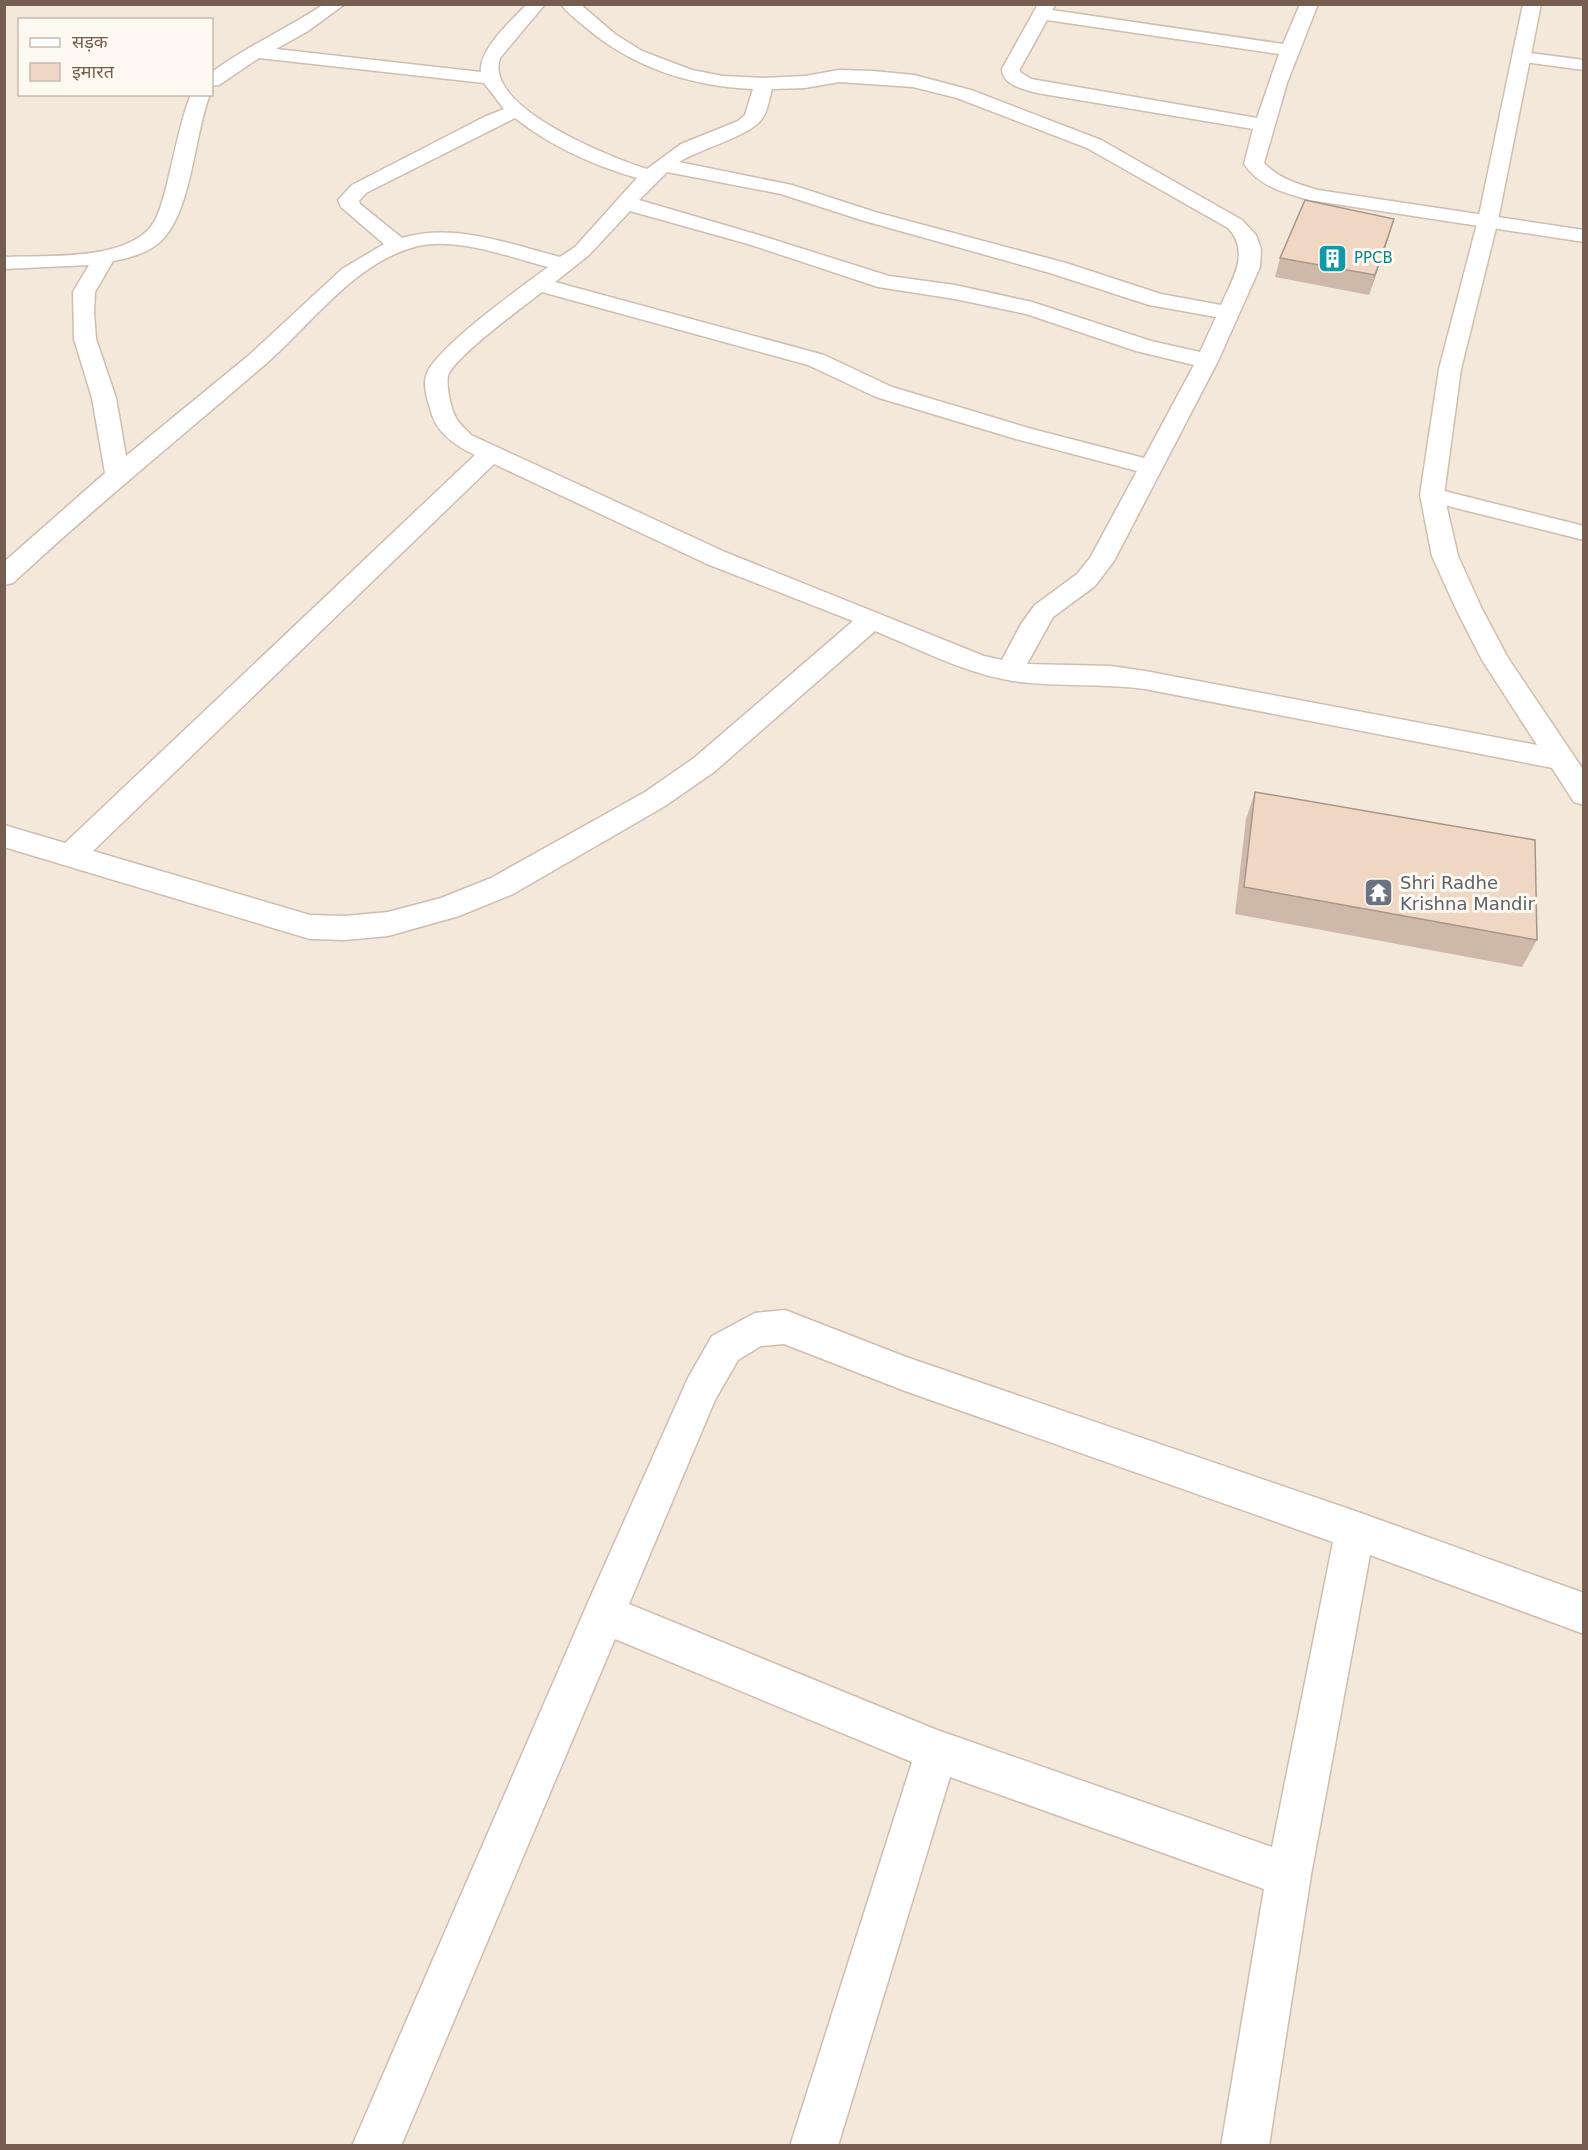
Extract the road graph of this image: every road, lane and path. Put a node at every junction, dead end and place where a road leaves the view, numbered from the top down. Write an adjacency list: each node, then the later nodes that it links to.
1 (337, 4): 8 (street)
2 (537, 4): 11 (street)
3 (569, 4): 13 (street)
4 (1309, 4): 7 (street)
5 (1533, 4): 9 (street)
6 (1044, 9): 7 (street); 16 (street)
7 (1289, 50): 16 (street)
8 (256, 52): 11 (street); 12 (street)
9 (1522, 57): 10 (lane); 19 (street)
10 (1584, 65)
11 (489, 78): 15 (street)
12 (213, 80)
13 (764, 84): 17 (street); 26 (street)
14 (200, 96): 22 (street)
15 (517, 111): 17 (street); 21 (street)
16 (1263, 125): 19 (street)
17 (657, 171): 18 (street); 26 (street)
18 (626, 203): 24 (street); 27 (street)
19 (1488, 220): 20 (street); 31 (street)
20 (1584, 236)
21 (398, 245): 24 (street); 30 (street)
22 (105, 256): 23 (street); 30 (street)
23 (4, 262)
24 (564, 265): 25 (street)
25 (536, 284): 28 (street); 29 (street)
26 (1229, 313): 27 (street)
27 (1207, 361): 29 (street)
28 (490, 454): 34 (street); 39 (street)
29 (1150, 467): 35 (street)
30 (118, 476): 33 (street)
31 (1432, 495): 32 (lane); 36 (street)
32 (1584, 533)
33 (4, 576)
34 (872, 619): 35 (street); 39 (street)
35 (1010, 671): 36 (street)
36 (1558, 759): 37 (street)
37 (1584, 795)
38 (4, 836): 39 (street)
39 (71, 855)
40 (1355, 1530): 41 (street); 42 (street); 44 (street)
41 (603, 1614): 43 (street); 45 (street)
42 (1584, 1614)
43 (936, 1751): 44 (street); 46 (street)
44 (1289, 1875): 47 (street)
45 (376, 2145)
46 (814, 2145)
47 (1245, 2145)

